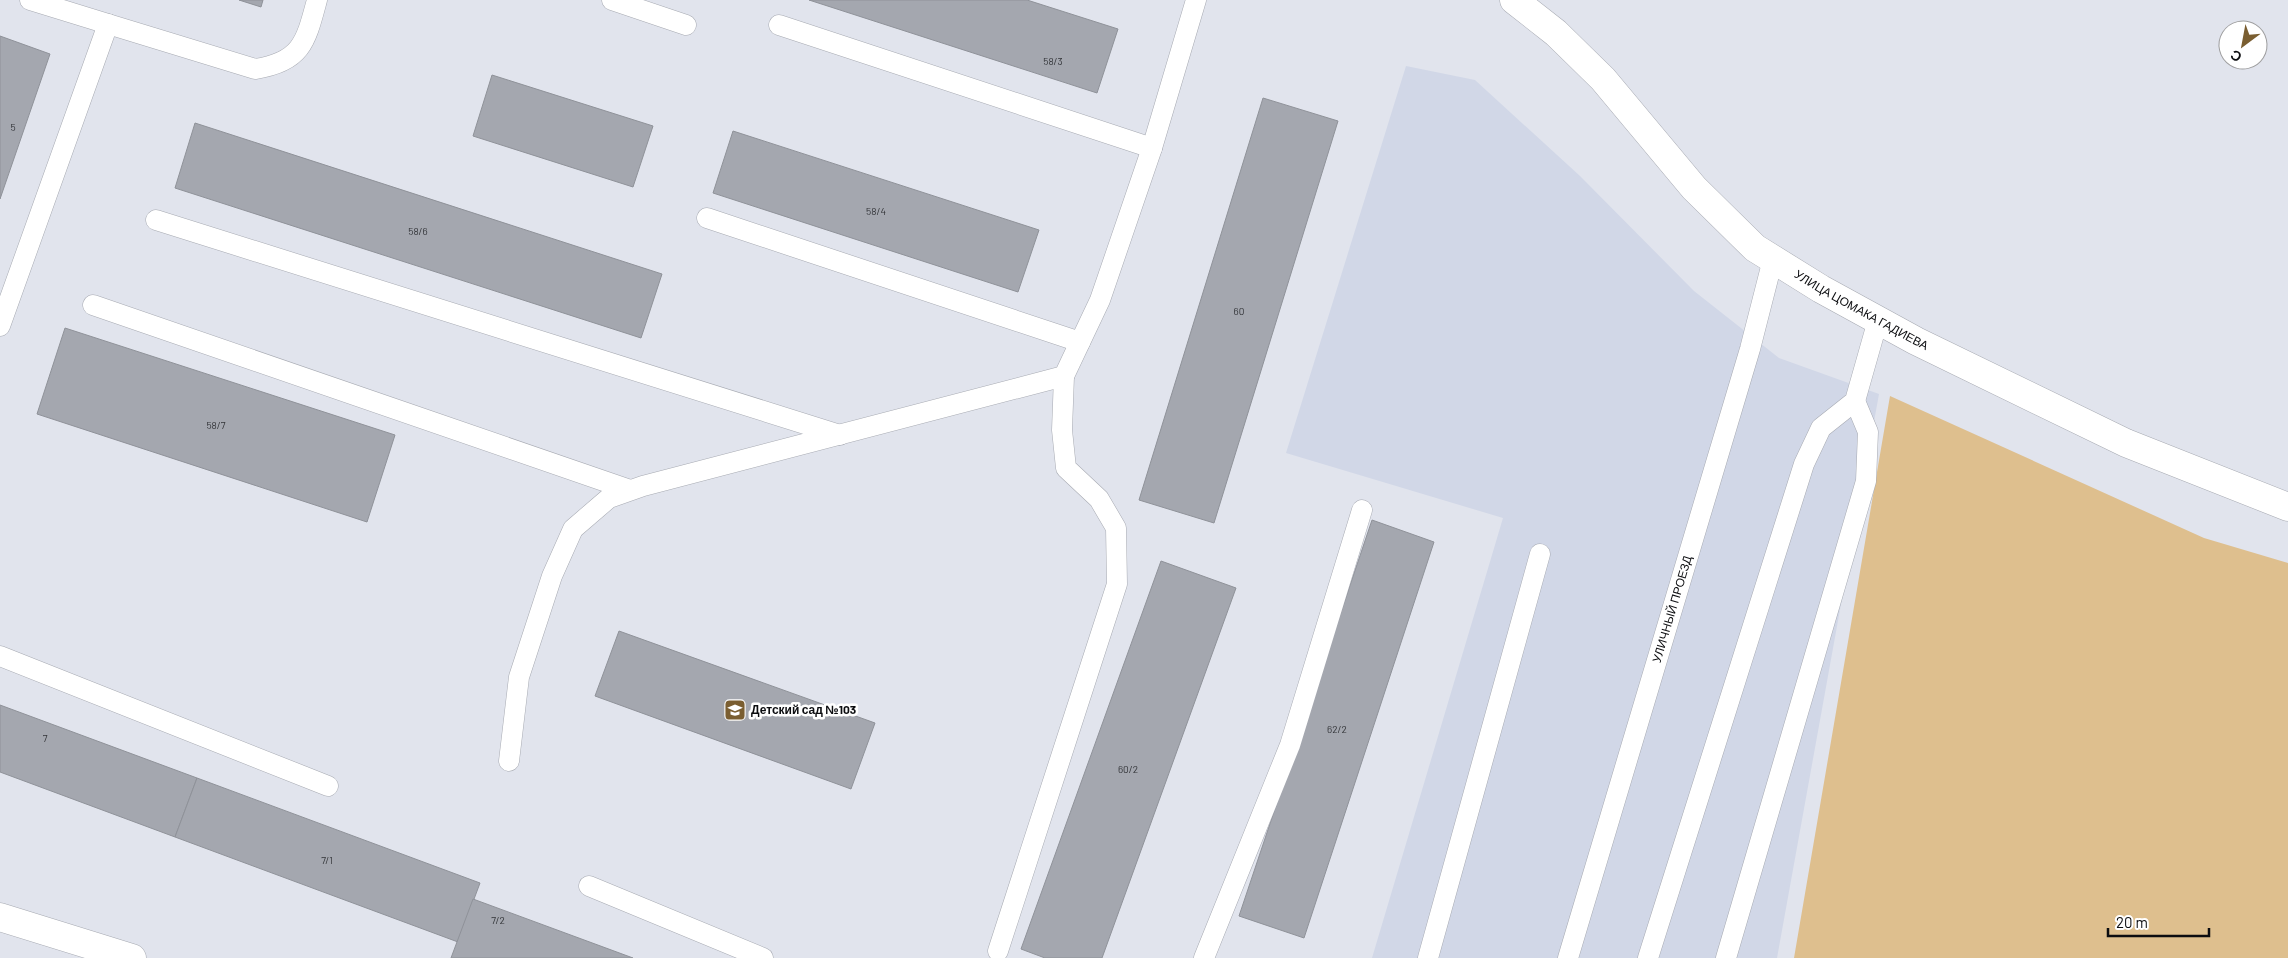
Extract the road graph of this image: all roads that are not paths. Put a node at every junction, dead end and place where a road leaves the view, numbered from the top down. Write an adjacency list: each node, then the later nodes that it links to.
1 (30, 0): 6 (lane)
2 (317, 0): 6 (lane)
3 (612, 0): 8 (lane)
4 (1196, 0): 9 (lane)
5 (1514, 0): 12 (main road, УЛИЦА ЦОМАКА ГАДИЕВА)
6 (108, 24): 15 (lane)
7 (779, 25): 9 (lane)
8 (686, 26)
9 (1152, 148): 16 (lane)
10 (707, 218): 16 (lane)
11 (156, 220): 19 (lane)
12 (1773, 259): 14 (main road, УЛИЦА ЦОМАКА ГАДИЕВА); 34 (lane, УЛИЧНЫЙ ПРОЕЗД)
13 (93, 305): 20 (lane)
14 (1878, 320): 18 (lane); 21 (main road, УЛИЦА ЦОМАКА ГАДИЕВА)
15 (0, 326)
16 (1080, 342): 17 (lane)
17 (1064, 376): 19 (lane); 29 (lane)
18 (1854, 401): 35 (lane); 36 (lane)
19 (840, 435): 20 (lane)
20 (630, 490): 25 (lane)
21 (2288, 508)
22 (1362, 510): 32 (lane)
23 (1540, 554): 33 (lane)
24 (0, 656): 26 (lane)
25 (509, 761)
26 (328, 786)
27 (589, 886): 31 (lane)
28 (0, 917): 30 (main road)
29 (998, 952)
30 (132, 958)
31 (763, 958)
32 (1204, 958)
33 (1428, 958)
34 (1568, 958)
35 (1648, 958)
36 (1726, 958)

